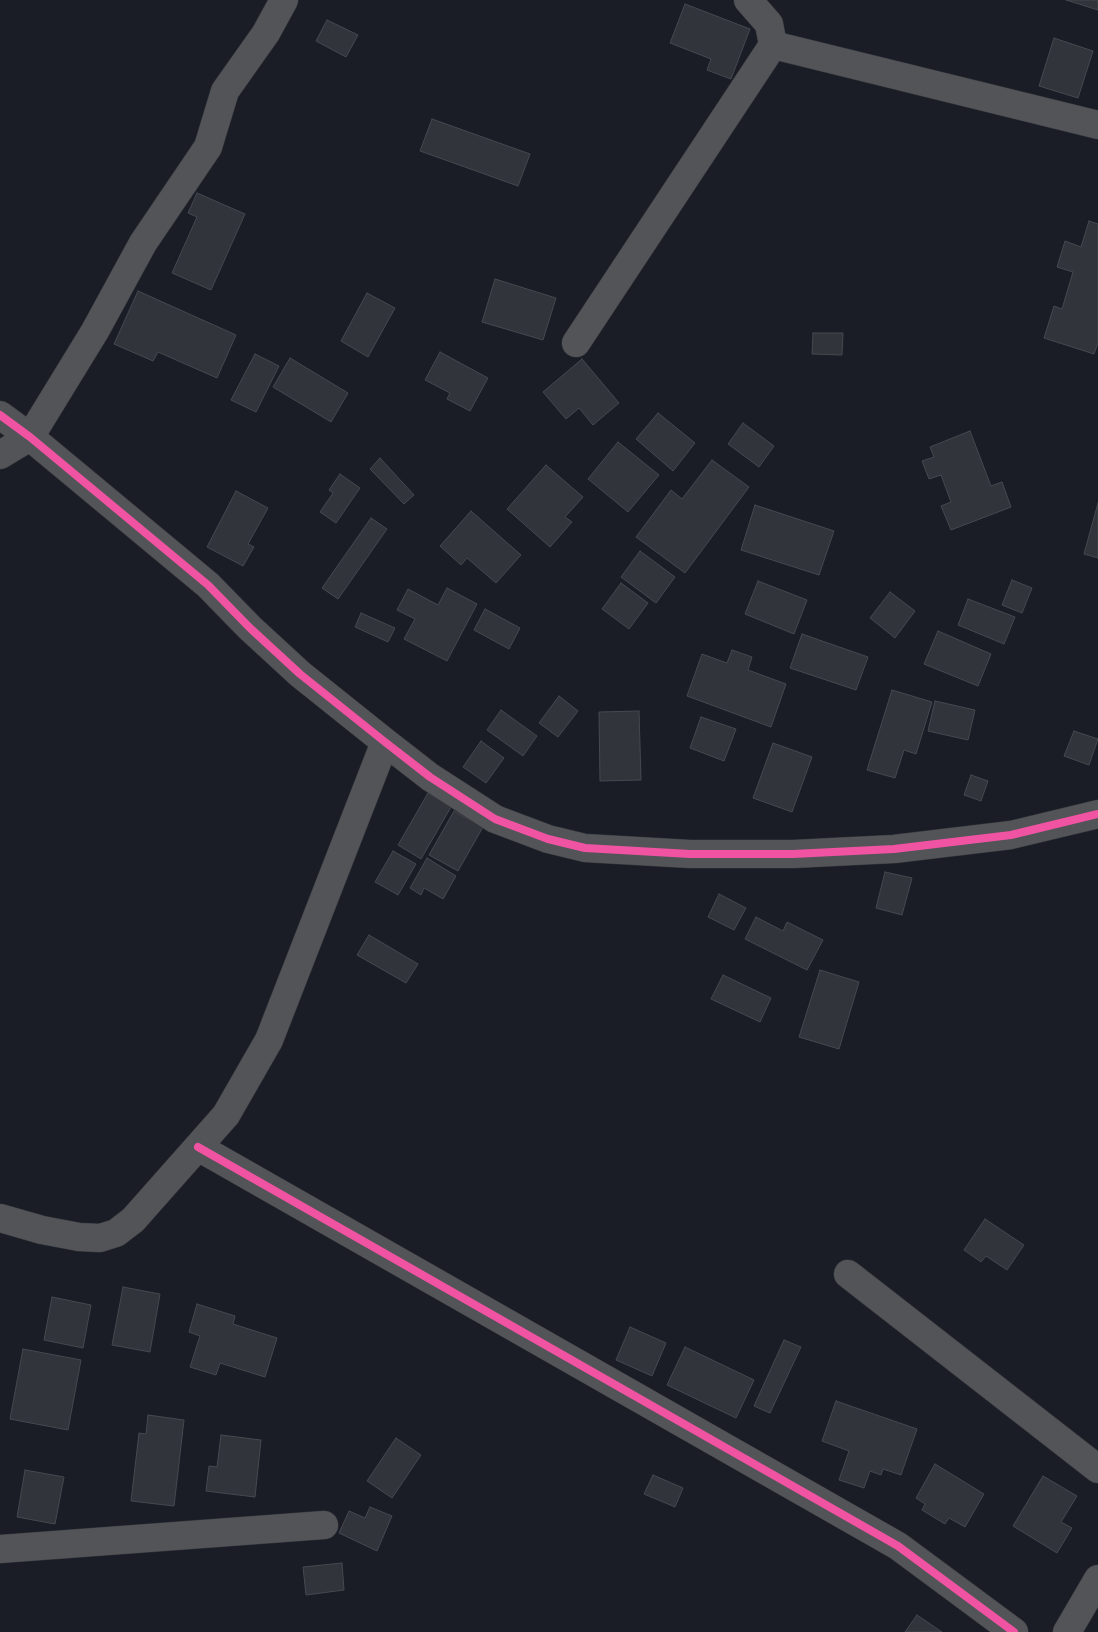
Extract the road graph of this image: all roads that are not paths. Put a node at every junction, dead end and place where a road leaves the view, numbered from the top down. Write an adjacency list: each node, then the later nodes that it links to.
1 (284, 0): 7 (street)
2 (748, 0): 3 (street)
3 (773, 45): 4 (street); 5 (street)
4 (1098, 124)
5 (576, 343)
6 (0, 415): 7 (street)
7 (30, 437): 8 (street); 9 (street)
8 (0, 455)
9 (384, 742): 10 (street); 11 (street)
10 (1098, 814)
11 (198, 1146): 12 (street); 18 (street)
12 (0, 1218)
13 (848, 1274): 14 (street)
14 (1098, 1469)
15 (324, 1525): 16 (street)
16 (0, 1550)
17 (1098, 1577): 19 (street)
18 (1014, 1632)
19 (1066, 1632)

